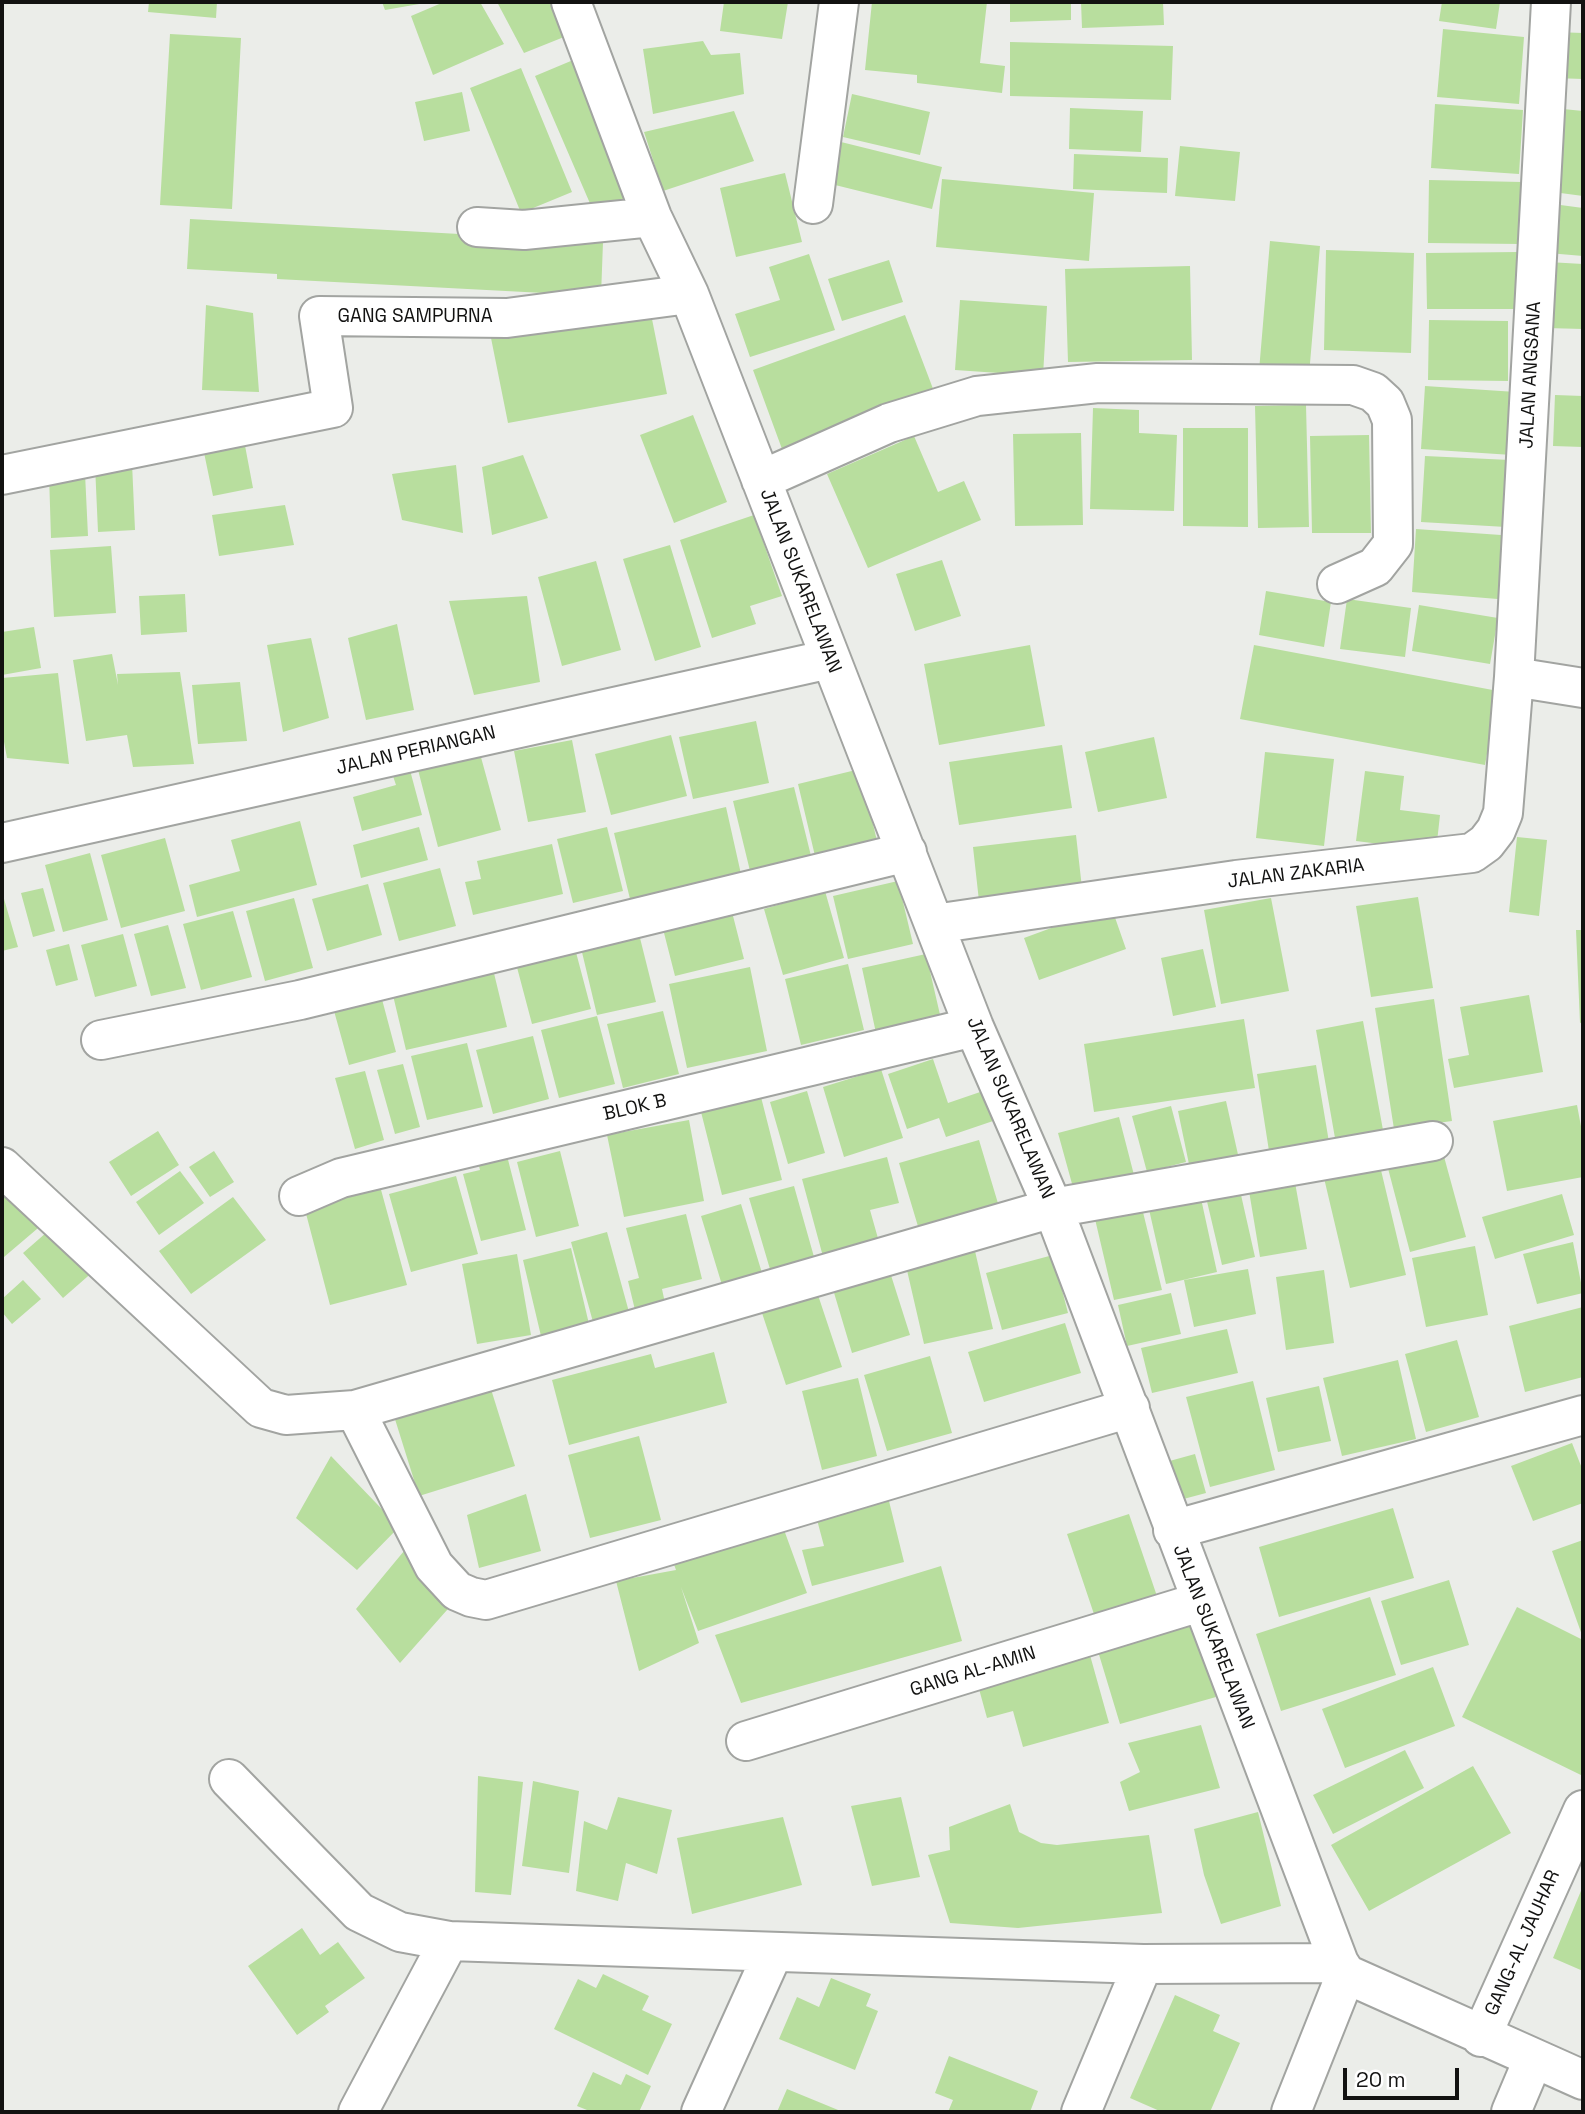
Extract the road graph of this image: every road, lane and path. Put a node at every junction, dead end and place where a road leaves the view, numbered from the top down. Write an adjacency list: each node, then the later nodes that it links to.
1 (571, 2): 5 (street, JALAN SUKARELAWAN)
2 (839, 2): 4 (street)
3 (1551, 2): 12 (street, JALAN ANGSANA)
4 (813, 204)
5 (652, 218): 6 (street); 7 (street, JALAN SUKARELAWAN)
6 (477, 227)
7 (689, 294): 8 (street, GANG SAMPURNA); 9 (street, JALAN SUKARELAWAN)
8 (2, 475)
9 (761, 480): 10 (street); 11 (street, JALAN SUKARELAWAN)
10 (1337, 584)
11 (830, 659): 14 (street, JALAN PERIANGAN); 15 (street, JALAN SUKARELAWAN)
12 (1514, 677): 13 (street); 16 (street, JALAN ZAKARIA)
13 (1583, 688)
14 (2, 843)
15 (907, 852): 16 (street, JALAN SUKARELAWAN); 18 (street)
16 (934, 924): 17 (street, JALAN SUKARELAWAN)
17 (974, 1027): 21 (street, BLOK B); 22 (street, JALAN SUKARELAWAN)
18 (101, 1041)
19 (1433, 1141): 22 (street)
20 (2, 1167): 24 (street)
21 (299, 1196)
22 (1053, 1208): 23 (street, JALAN SUKARELAWAN); 24 (street)
23 (1130, 1408): 24 (street); 26 (street, JALAN SUKARELAWAN)
24 (355, 1410)
25 (1583, 1415): 26 (street)
26 (1173, 1530): 27 (street, JALAN SUKARELAWAN)
27 (1200, 1602): 28 (street, GANG AL-AMIN); 34 (street, JALAN SUKARELAWAN)
28 (746, 1741)
29 (229, 1779): 31 (street)
30 (1583, 1810): 35 (street, GANG-AL JAUHAR)
31 (449, 1941): 32 (street); 38 (street)
32 (773, 1953): 33 (street); 39 (street)
33 (1143, 1964): 34 (street); 40 (street)
34 (1343, 1969): 35 (street); 41 (street)
35 (1480, 2037): 36 (street)
36 (1533, 2060): 37 (street); 42 (street)
37 (1583, 2080)
38 (359, 2112)
39 (701, 2112)
40 (1081, 2112)
41 (1291, 2112)
42 (1511, 2112)

